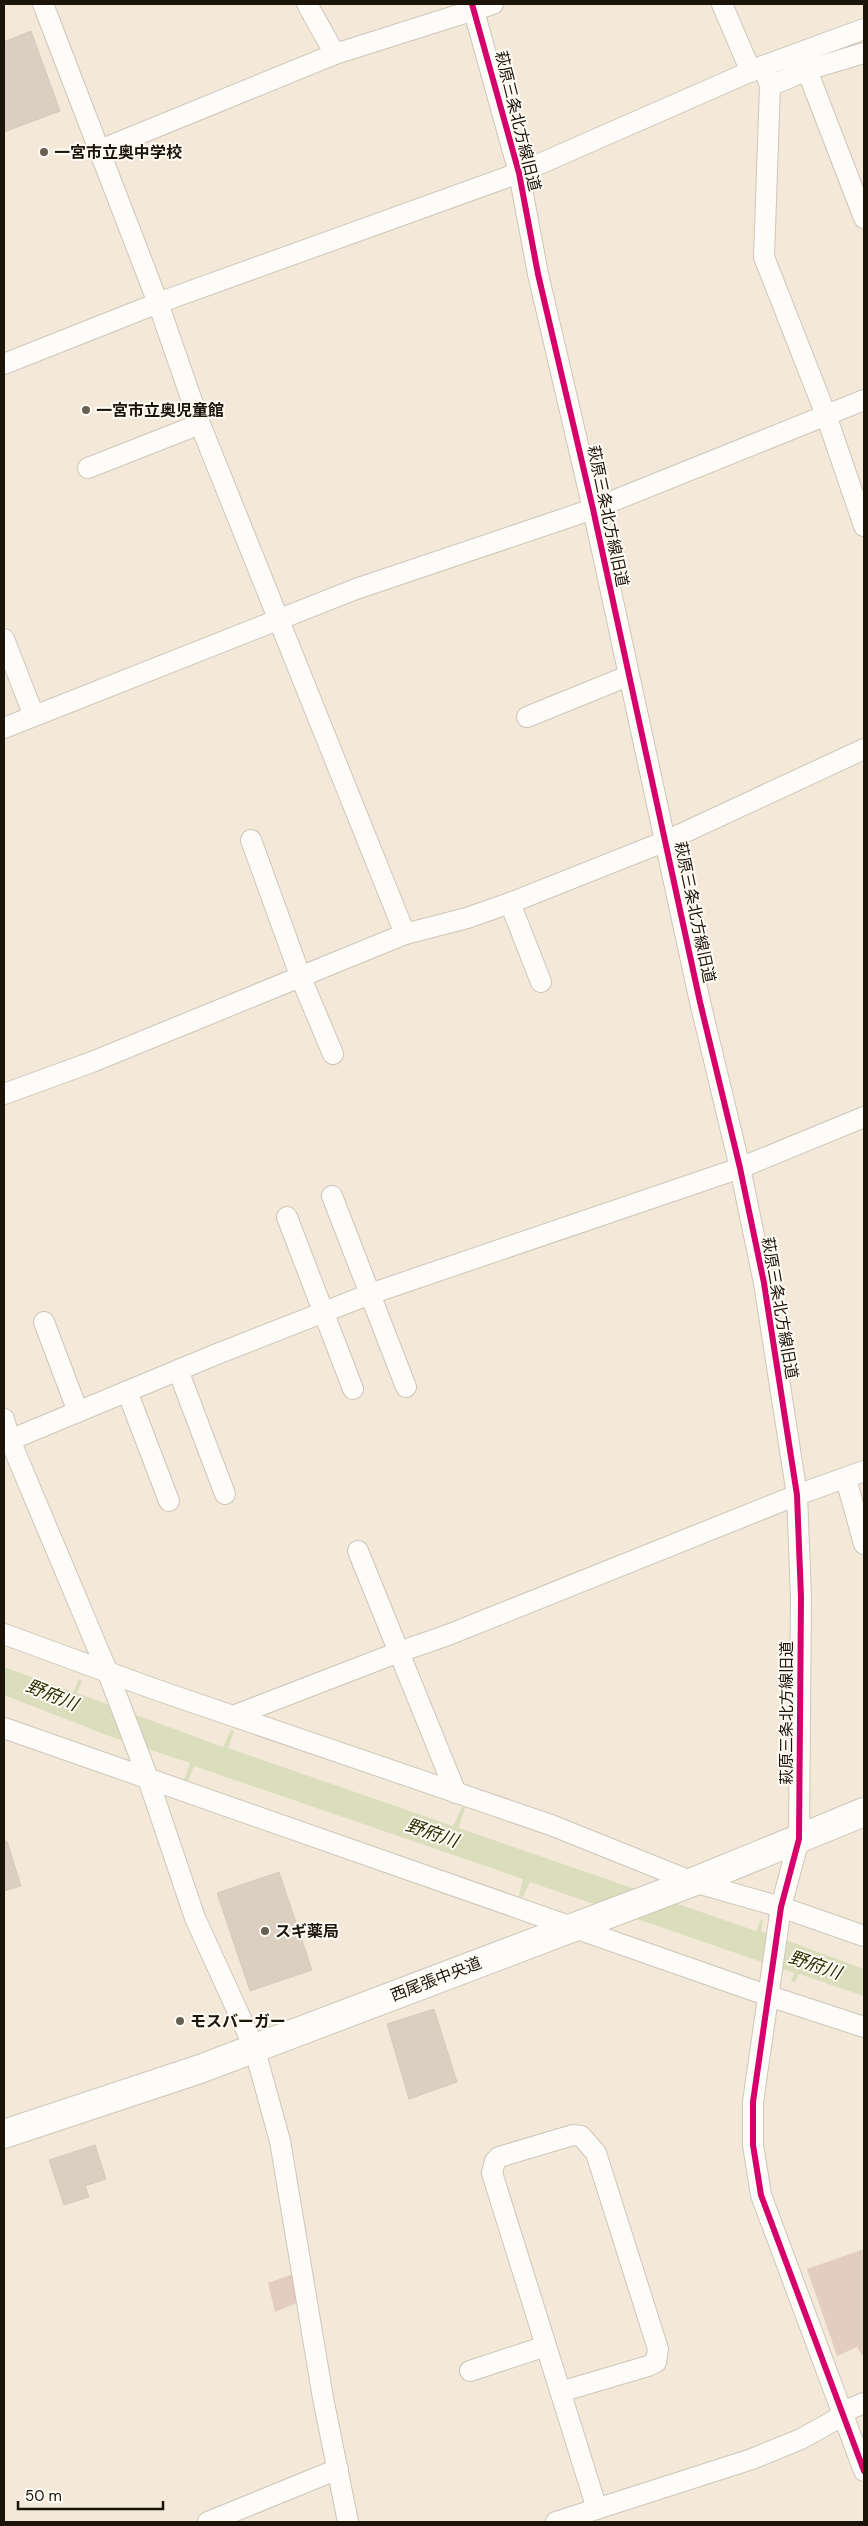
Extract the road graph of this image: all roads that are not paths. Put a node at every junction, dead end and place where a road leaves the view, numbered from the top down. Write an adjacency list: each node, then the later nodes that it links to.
1 (43, 4): 11 (street)
2 (307, 4): 7 (street)
3 (722, 4): 8 (street)
4 (480, 6): 7 (street); 12 (street, 萩原三条北方線旧道)
5 (864, 29): 8 (street)
6 (864, 53): 9 (street)
7 (335, 54): 11 (street)
8 (757, 69): 10 (street); 12 (street)
9 (807, 70): 10 (street); 13 (street)
10 (770, 86): 17 (street)
11 (100, 150): 14 (street)
12 (519, 173): 14 (street); 20 (street, 萩原三条北方線旧道)
13 (864, 218)
14 (158, 303): 15 (street); 18 (street)
15 (4, 364)
16 (864, 400): 17 (street)
17 (826, 415): 20 (street); 21 (street)
18 (200, 424): 19 (street); 22 (street)
19 (88, 468)
20 (593, 509): 22 (street); 24 (street, 萩原三条北方線旧道)
21 (864, 526)
22 (280, 621): 25 (street); 32 (street)
23 (4, 639): 25 (street)
24 (628, 676): 26 (street); 30 (street, 萩原三条北方線旧道)
25 (34, 716): 27 (street)
26 (527, 717)
27 (4, 728)
28 (864, 748): 30 (street)
29 (251, 840): 33 (street)
30 (666, 841): 31 (street); 38 (street, 萩原三条北方線旧道)
31 (510, 903): 32 (street); 34 (street)
32 (405, 934): 33 (street)
33 (301, 978): 35 (street); 36 (street)
34 (541, 982)
35 (333, 1054)
36 (4, 1094)
37 (864, 1117): 38 (street)
38 (740, 1168): 41 (street); 52 (street, 萩原三条北方線旧道)
39 (332, 1196): 41 (street)
40 (287, 1217): 42 (street)
41 (370, 1294): 42 (street); 45 (street)
42 (324, 1312): 44 (street); 46 (street)
43 (44, 1322): 48 (street)
44 (178, 1370): 47 (street); 51 (street)
45 (406, 1387)
46 (353, 1389)
47 (127, 1391): 48 (street); 53 (street)
48 (78, 1412): 49 (street)
49 (6, 1430): 58 (street)
50 (855, 1475): 52 (street); 54 (street)
51 (225, 1494)
52 (797, 1495): 57 (street); 64 (street, 萩原三条北方線旧道)
53 (169, 1501)
54 (864, 1544)
55 (358, 1551): 57 (street)
56 (4, 1634): 58 (street)
57 (399, 1652): 59 (street); 62 (street)
58 (110, 1677): 59 (street); 61 (street)
59 (233, 1716): 62 (street)
60 (4, 1728): 61 (street)
61 (148, 1776): 67 (street); 71 (street)
62 (456, 1793): 65 (street)
63 (864, 1812): 64 (main road, 西尾張中央道)
64 (799, 1839): 65 (main road, 西尾張中央道); 66 (street, 萩原三条北方線旧道)
65 (693, 1882): 66 (street); 67 (main road, 西尾張中央道)
66 (780, 1910): 68 (street); 69 (street, 萩原三条北方線旧道)
67 (575, 1927): 69 (street); 71 (main road, 西尾張中央道)
68 (864, 1936)
69 (769, 1992): 70 (street); 77 (street, 萩原三条北方線旧道)
70 (864, 2027)
71 (254, 2047): 72 (main road, 西尾張中央道); 78 (street)
72 (4, 2134)
73 (546, 2346): 74 (street); 75 (street); 75 (street)
74 (470, 2371)
75 (560, 2392): 80 (street)
76 (864, 2403): 77 (street)
77 (844, 2414): 79 (street, 萩原三条北方線旧道); 80 (street)
78 (338, 2469): 81 (street); 82 (street)
79 (864, 2471)
80 (596, 2509): 83 (street)
81 (208, 2522)
82 (348, 2522)
83 (556, 2522)

